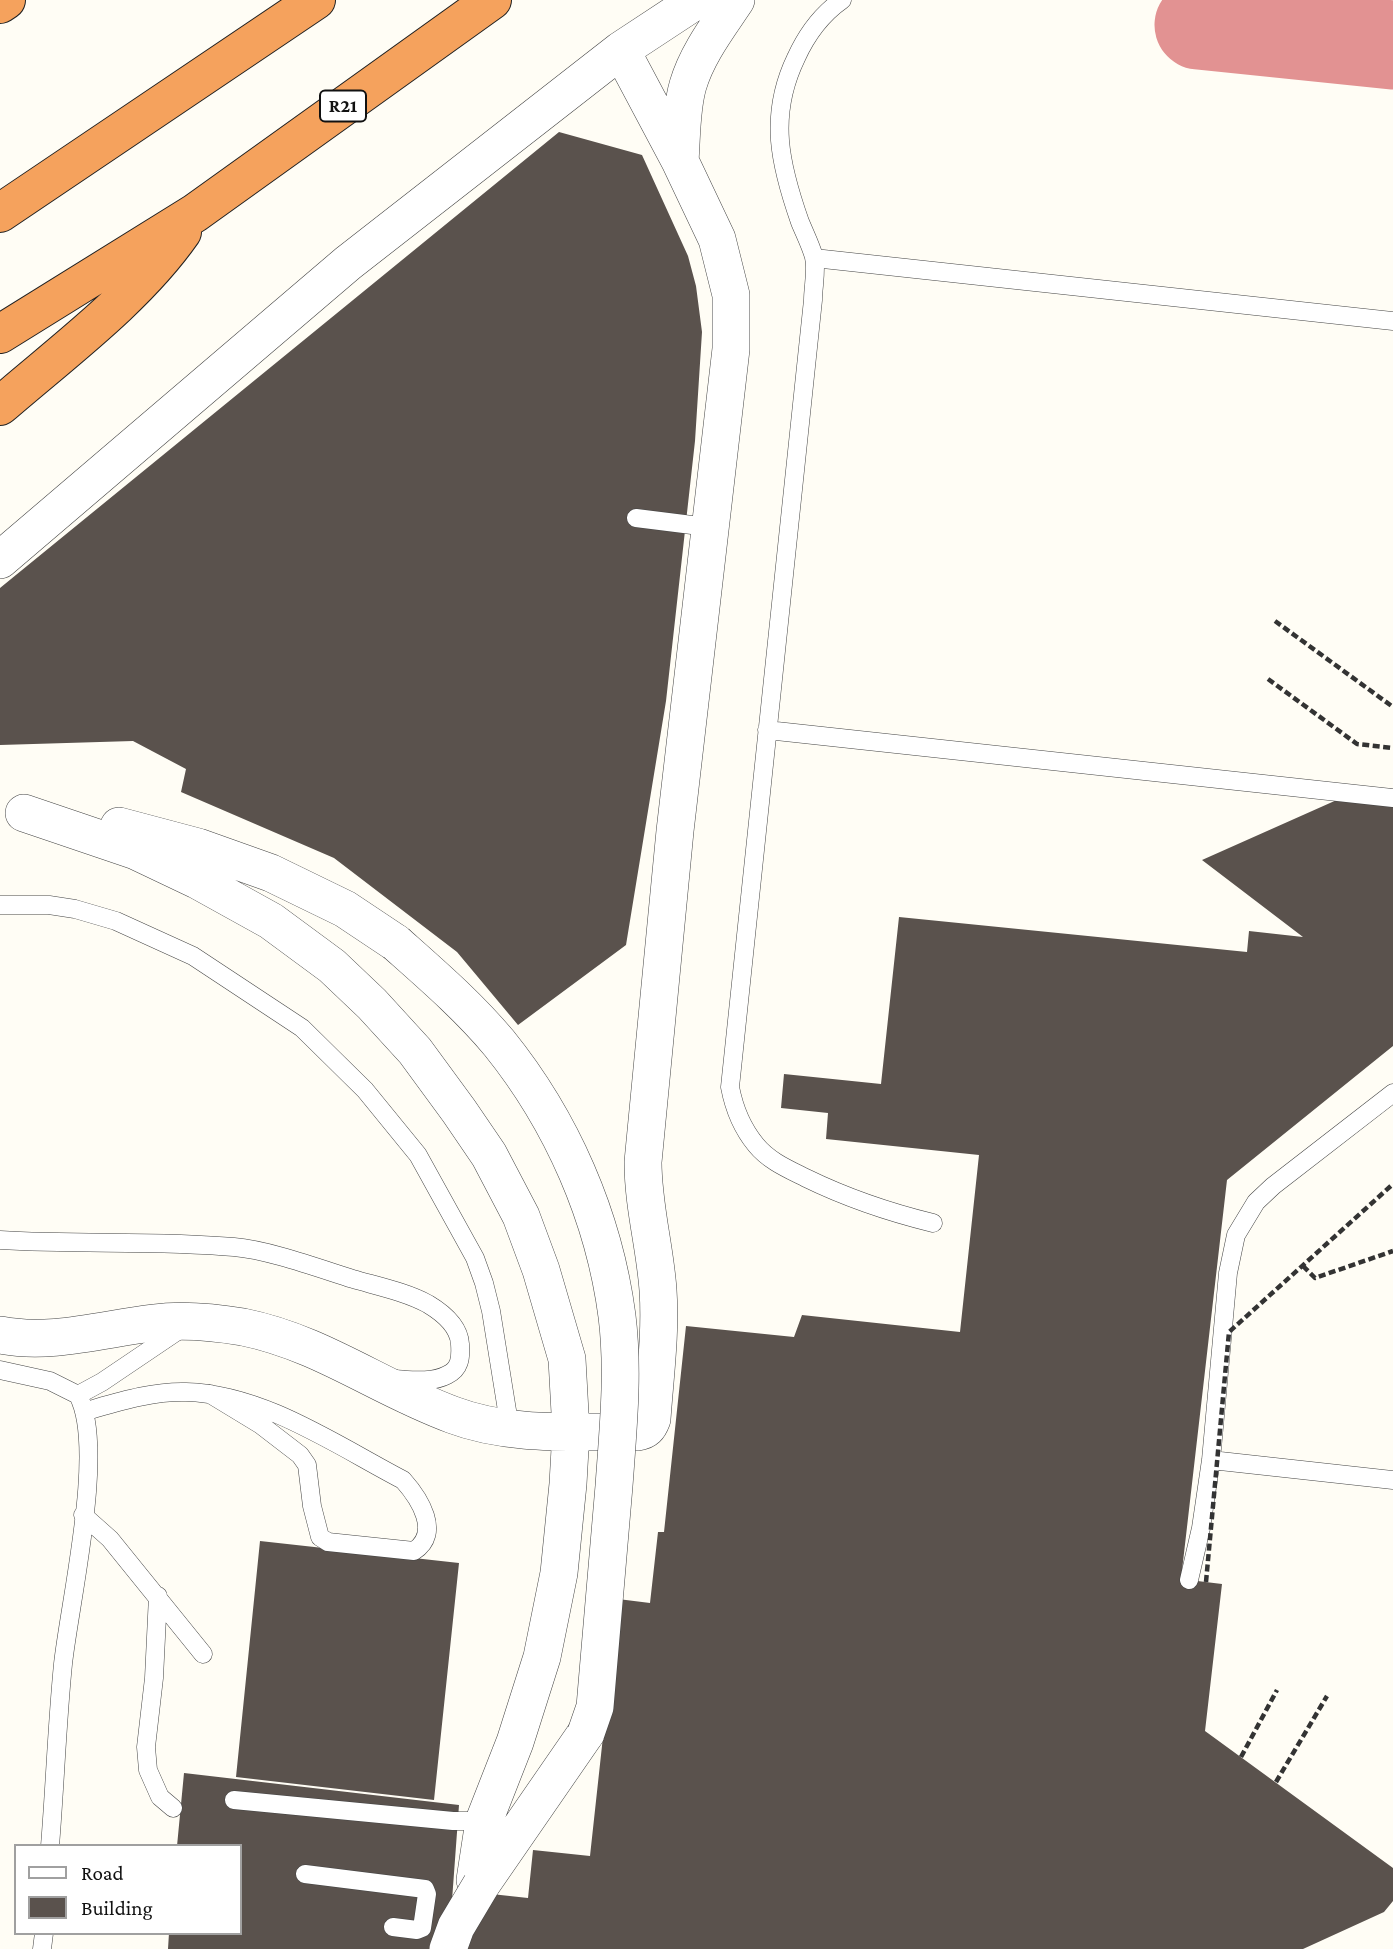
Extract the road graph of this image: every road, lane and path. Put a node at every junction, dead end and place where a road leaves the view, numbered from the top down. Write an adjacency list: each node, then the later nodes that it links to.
1 (6, 0): 7 (highway)
2 (316, 0): 10 (highway)
3 (492, 0): 11 (highway, R21)
4 (697, 0): 8 (street)
5 (736, 0): 9 (street)
6 (842, 0): 12 (lane)
7 (0, 4)
8 (621, 50): 9 (street); 18 (street)
9 (680, 161): 17 (street)
10 (0, 213)
11 (195, 213): 14 (highway, R21); 15 (highway)
12 (814, 258): 13 (lane); 22 (lane)
13 (1393, 321)
14 (0, 334)
15 (0, 406)
16 (636, 518): 17 (lane)
17 (708, 527): 40 (street)
18 (0, 560)
19 (1275, 621): 21 (path)
20 (1268, 679): 23 (path)
21 (1393, 707)
22 (767, 730): 24 (lane); 29 (lane)
23 (1393, 748)
24 (1393, 798)
25 (6, 813): 40 (street); 58 (street, bridge)
26 (0, 905): 39 (lane)
27 (1393, 1093): 41 (lane)
28 (1393, 1184): 32 (path, bridge)
29 (933, 1223)
30 (0, 1240): 36 (lane)
31 (1393, 1251): 32 (path)
32 (1303, 1265): 44 (path, bridge)
33 (190, 1322): 34 (street); 36 (street); 38 (lane)
34 (0, 1335)
35 (0, 1370): 38 (lane)
36 (377, 1379): 39 (street)
37 (210, 1394): 37 (lane); 38 (lane)
38 (82, 1403): 43 (lane)
39 (510, 1429): 40 (street)
40 (571, 1431): 53 (street)
41 (1211, 1460): 42 (lane); 44 (lane)
42 (1393, 1480)
43 (83, 1515): 45 (lane); 54 (lane)
44 (1198, 1581)
45 (158, 1596): 46 (lane); 52 (lane)
46 (202, 1654)
47 (1277, 1690): 49 (path)
48 (1328, 1696): 50 (path)
49 (1241, 1757)
50 (1276, 1782)
51 (234, 1800): 53 (lane)
52 (173, 1808)
53 (484, 1821): 56 (street)
54 (50, 1844)
55 (305, 1874): 57 (lane)
56 (475, 1880)
57 (393, 1927)
58 (448, 1949)

